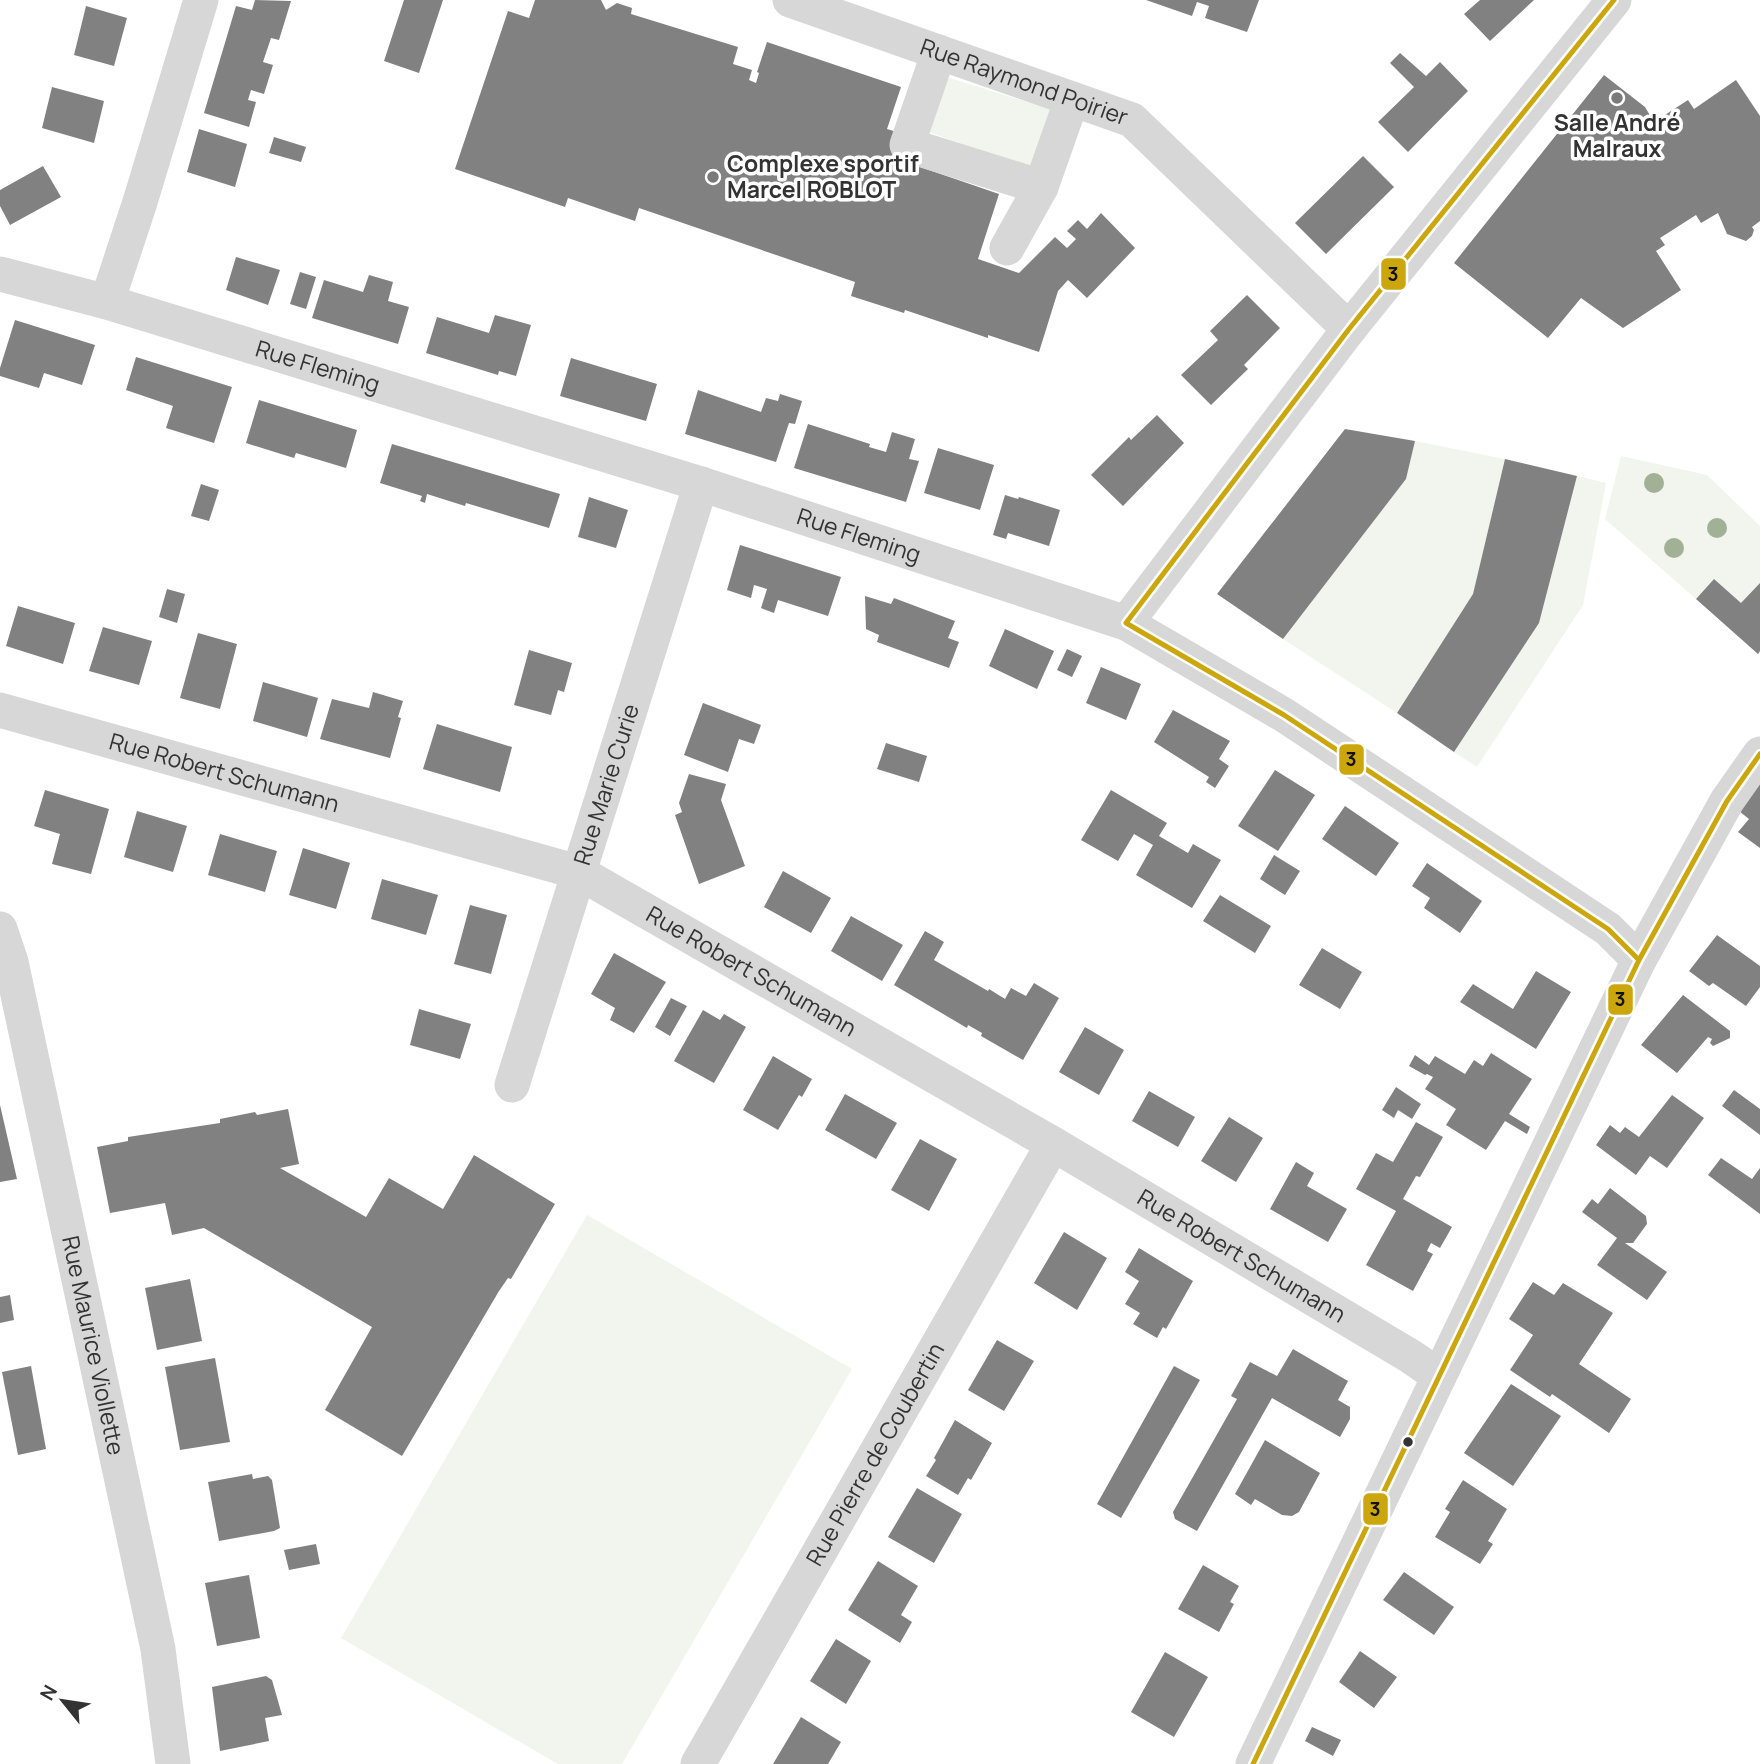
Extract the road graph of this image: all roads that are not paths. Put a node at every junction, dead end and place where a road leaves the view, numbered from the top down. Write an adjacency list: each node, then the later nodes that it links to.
1 (201, 0): 9 (street)
2 (790, 0): 4 (street, Rue Raymond Poirier)
3 (1614, 0): 10 (street)
4 (939, 52): 5 (street, Rue Raymond Poirier); 6 (street)
5 (1072, 99): 6 (street); 10 (street, Rue Raymond Poirier)
6 (1041, 187): 7 (street)
7 (1007, 248)
8 (0, 274): 9 (street, Rue Fleming)
9 (107, 302): 11 (street, Rue Fleming)
10 (1349, 329): 12 (street)
11 (701, 484): 12 (street, Rue Fleming); 15 (street, Rue Marie Curie)
12 (1126, 623): 17 (street, Rue Fleming)
13 (0, 710): 15 (street, Rue Robert Schumann)
14 (1760, 754): 17 (street)
15 (578, 872): 18 (street, Rue Marie Curie); 19 (street, Rue Robert Schumann)
16 (0, 929): 22 (street, Rue Maurice Viollette)
17 (1639, 960): 20 (street)
18 (512, 1085)
19 (1053, 1144): 20 (street, Rue Robert Schumann); 21 (street, Rue Pierre de Coubertin)
20 (1439, 1376): 23 (street)
21 (710, 1760)
22 (173, 1764)
23 (1253, 1764)

